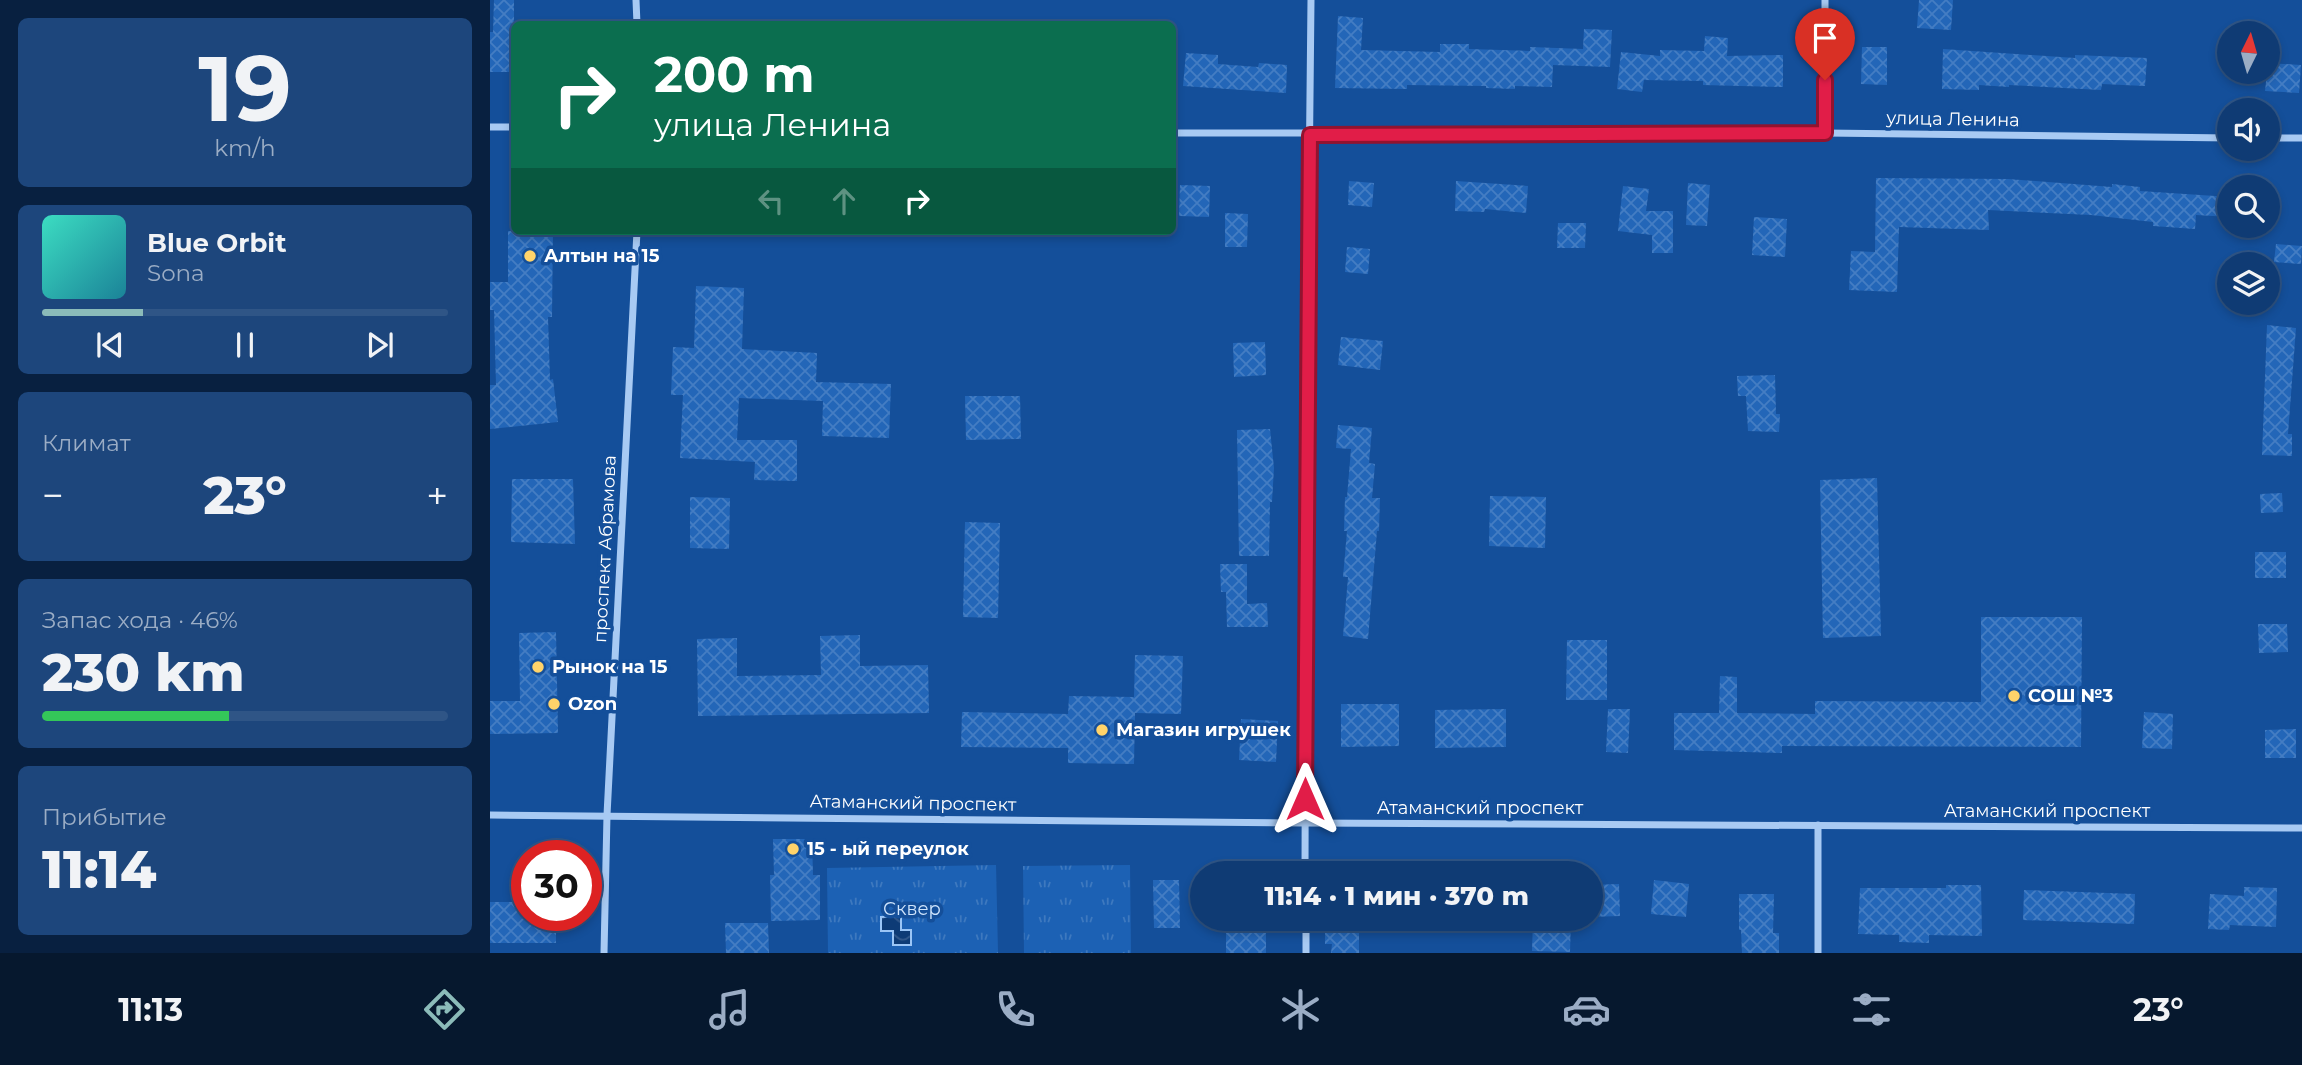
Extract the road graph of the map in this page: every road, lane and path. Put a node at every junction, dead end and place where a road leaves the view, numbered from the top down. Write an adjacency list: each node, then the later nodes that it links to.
1 (636, 0): 4 (street)
2 (1311, 0): 9 (street)
3 (1825, 0): 8 (street)
4 (637, 21)
5 (490, 127): 6 (street)
6 (511, 127)
7 (1176, 133): 9 (street, улица Ленина)
8 (1825, 133): 9 (street, улица Ленина); 10 (street, улица Ленина)
9 (1310, 135): 16 (street)
10 (2217, 138)
11 (2280, 138): 12 (street)
12 (2302, 138)
13 (637, 235): 15 (street, проспект Абрамова)
14 (490, 815): 15 (street, Атаманский проспект)
15 (607, 816): 16 (street, Атаманский проспект); 21 (street, проспект Абрамова)
16 (1305, 823): 17 (street, Атаманский проспект); 19 (street)
17 (1818, 825): 18 (street, Атаманский проспект); 23 (street)
18 (2302, 828)
19 (1305, 861)
20 (1306, 931): 22 (street)
21 (604, 953)
22 (1306, 953)
23 (1818, 953)

